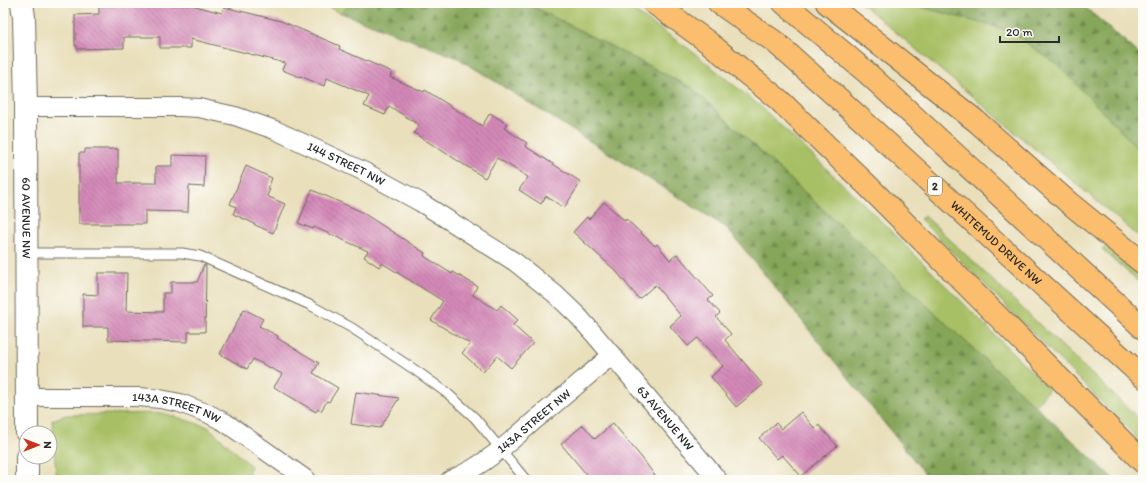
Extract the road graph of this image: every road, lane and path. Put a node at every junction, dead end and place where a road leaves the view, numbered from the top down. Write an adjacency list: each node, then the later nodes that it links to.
1 (22, 3): 6 (street, 60 AVENUE NW)
2 (654, 3): 15 (highway)
3 (719, 3): 11 (highway, WHITEMUD DRIVE NW / 2)
4 (784, 3): 9 (highway)
5 (827, 3): 8 (highway)
6 (26, 107): 7 (street, 60 AVENUE NW); 10 (street, 144 STREET NW)
7 (26, 253): 12 (street, 60 AVENUE NW); 14 (lane)
8 (1143, 263)
9 (1143, 328)
10 (612, 355): 14 (street, 143A STREET NW); 21 (street, 63 AVENUE NW)
11 (1143, 377)
12 (27, 398): 13 (street, 60 AVENUE NW); 18 (street, 143A STREET NW)
13 (27, 425)
14 (501, 450): 19 (street, 143A STREET NW); 20 (lane)
15 (1143, 462)
16 (27, 465): 17 (street)
17 (27, 480)
18 (307, 480)
19 (450, 480)
20 (526, 480)
21 (718, 480)

